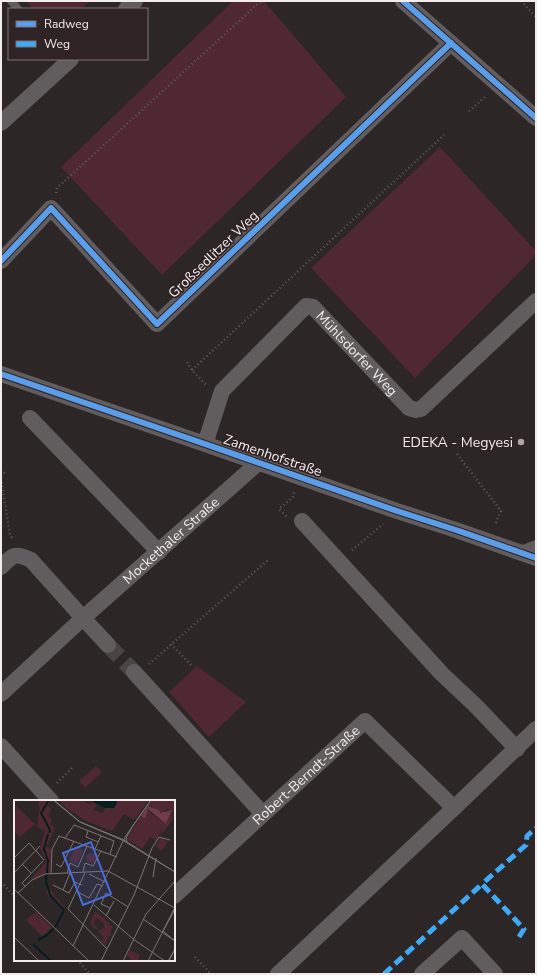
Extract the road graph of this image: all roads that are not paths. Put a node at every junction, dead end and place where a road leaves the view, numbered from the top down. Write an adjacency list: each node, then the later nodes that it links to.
1 (135, 1): 3 (street)
2 (403, 1): 4 (street)
3 (127, 8)
4 (450, 43): 6 (street); 8 (street, Großsedlitzer Weg)
5 (67, 60): 7 (street)
6 (536, 118)
7 (1, 123)
8 (1, 261)
9 (536, 301): 12 (street, Mühlsdorfer Weg)
10 (1, 374): 12 (street, Zamenhofstraße)
11 (30, 418): 16 (street)
12 (205, 444): 13 (street, Zamenhofstraße)
13 (258, 463): 16 (street, Mockethaler Straße); 17 (street, Zamenhofstraße)
14 (302, 521): 26 (street)
15 (536, 544): 17 (lane)
16 (159, 552): 20 (street, Mockethaler Straße)
17 (518, 552): 18 (street, Zamenhofstraße)
18 (536, 558)
19 (1, 567): 20 (street)
20 (83, 618): 21 (street); 23 (street, Mockethaler Straße)
21 (108, 645)
22 (135, 674): 29 (street)
23 (1, 694)
24 (536, 729): 26 (street)
25 (1, 746): 27 (street)
26 (517, 749): 28 (street)
27 (50, 800)
28 (454, 808): 29 (street, Robert-Berndt-Straße); 31 (street)
29 (263, 814): 30 (street, Robert-Berndt-Straße)
30 (175, 895)
31 (278, 974)
32 (422, 974): 33 (street)
33 (494, 974)

